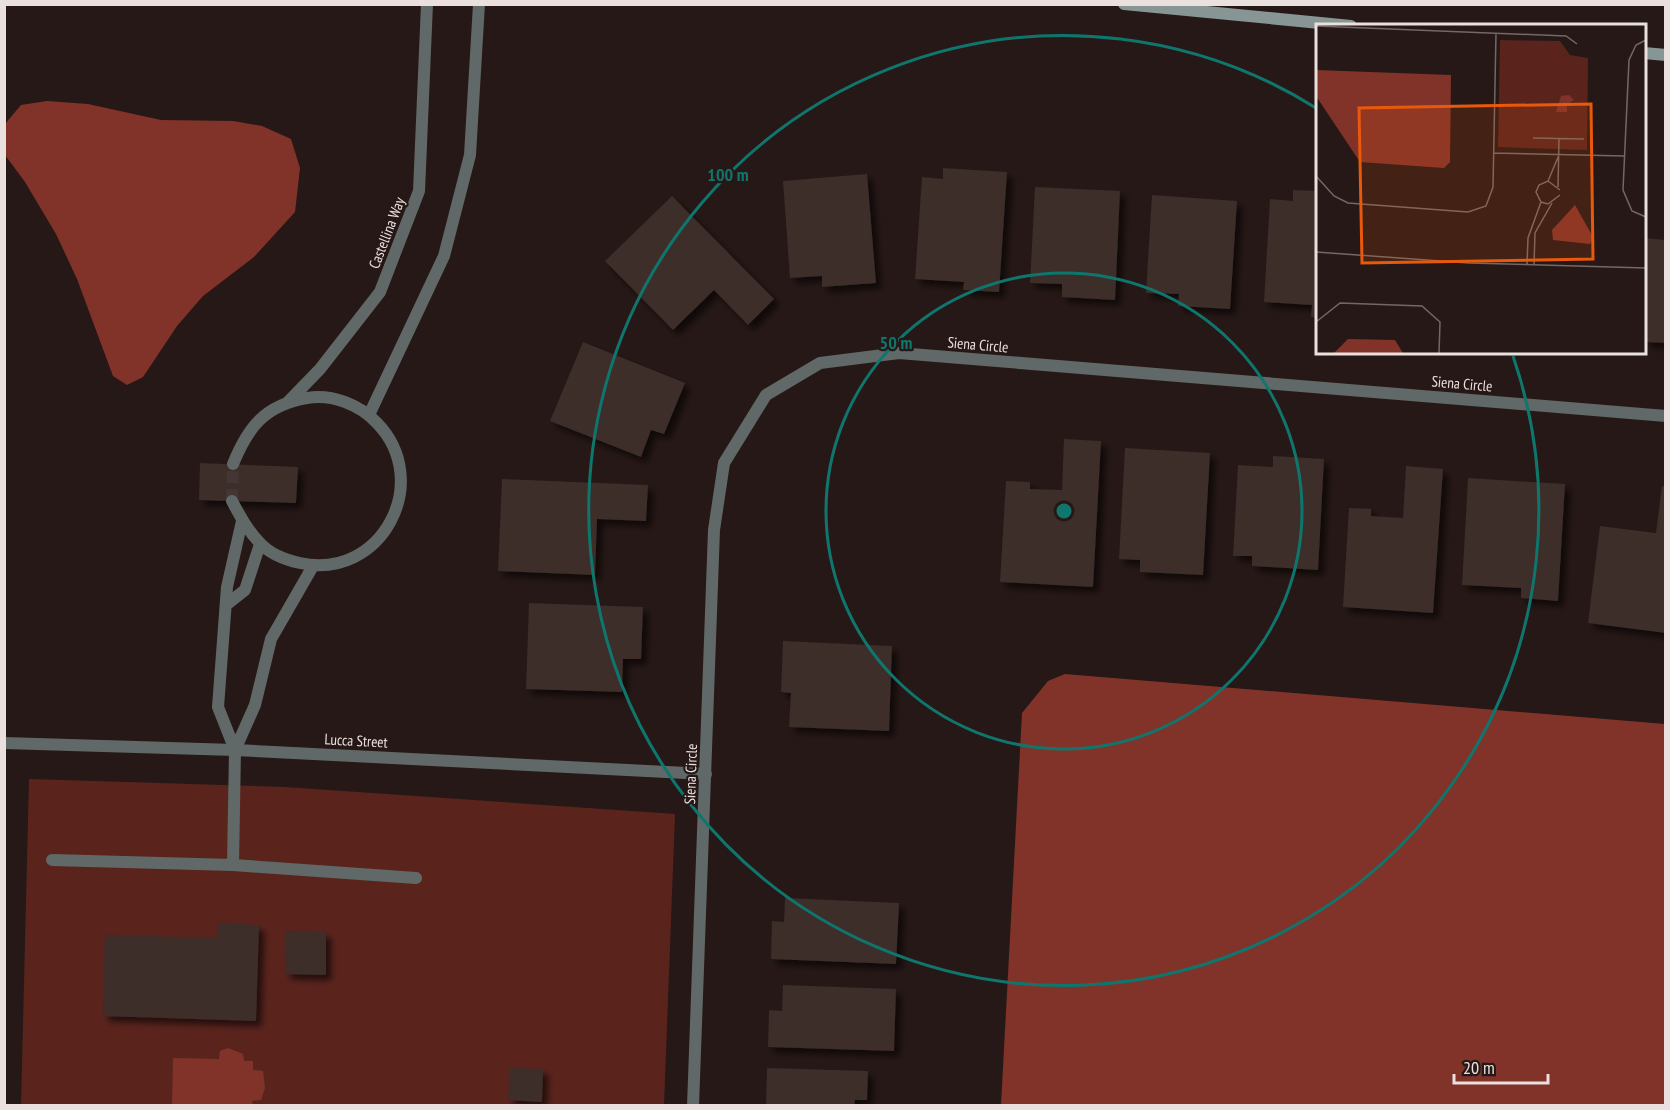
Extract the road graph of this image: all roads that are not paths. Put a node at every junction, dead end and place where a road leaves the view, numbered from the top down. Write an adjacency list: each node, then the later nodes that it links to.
1 (427, 4): 7 (street, Castellina Way)
2 (479, 4): 8 (street)
3 (1124, 4): 4 (street)
4 (1330, 24)
5 (1646, 53): 6 (street)
6 (1665, 55)
7 (288, 402): 8 (street, Castellina Way); 10 (street, Castellina Way)
8 (369, 415): 14 (street, Castellina Way)
9 (1665, 416): 18 (street, Siena Circle)
10 (233, 464)
11 (232, 501): 12 (street, Castellina Way)
12 (242, 521): 13 (street, Castellina Way); 15 (street)
13 (260, 544): 14 (street, Castellina Way); 15 (street)
14 (314, 566): 17 (street)
15 (226, 605): 17 (street)
16 (4, 743): 17 (street, Lucca Street)
17 (236, 750): 18 (street, Lucca Street); 20 (street)
18 (706, 774): 22 (street, Siena Circle)
19 (52, 860): 20 (street)
20 (233, 865): 21 (street)
21 (416, 878)
22 (693, 1106)

